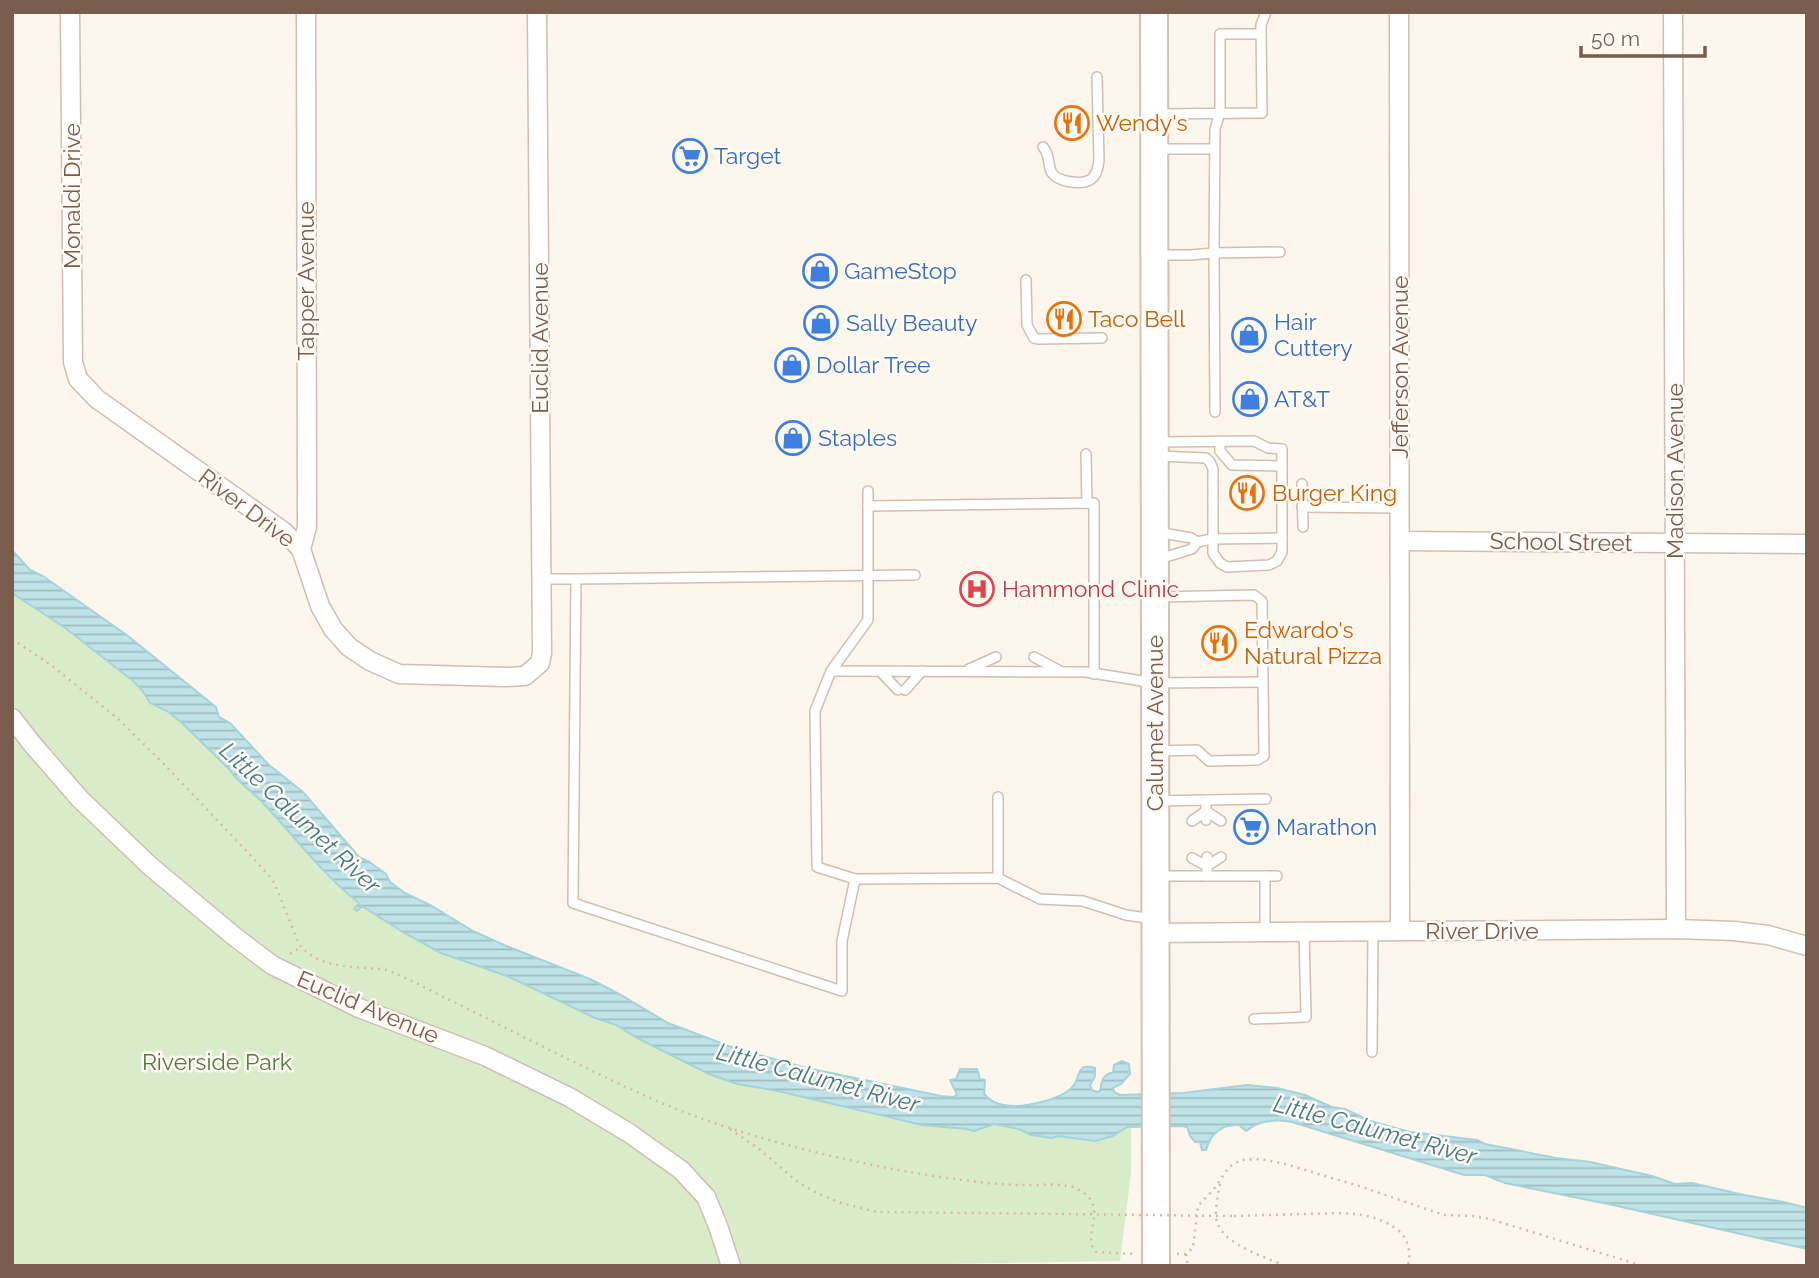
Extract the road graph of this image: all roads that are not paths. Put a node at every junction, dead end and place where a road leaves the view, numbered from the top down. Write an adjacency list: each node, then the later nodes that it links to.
1 (70, 12): 21 (street, Monaldi Drive)
2 (306, 12): 41 (street, Tapper Avenue)
3 (537, 12): 45 (street, Euclid Avenue)
4 (1154, 12): 12 (main road, Calumet Avenue)
5 (1256, 12): 9 (lane)
6 (1266, 12): 9 (lane)
7 (1399, 12): 32 (street, Jefferson Avenue)
8 (1674, 12): 39 (street, Madison Avenue)
9 (1261, 29): 11 (lane); 11 (lane)
10 (1097, 77): 13 (lane)
11 (1220, 113): 12 (lane); 15 (lane)
12 (1154, 114): 14 (main road, Calumet Avenue)
13 (1043, 147)
14 (1154, 149): 15 (lane); 18 (main road, Calumet Avenue)
15 (1214, 149): 17 (lane)
16 (1280, 252): 17 (lane)
17 (1214, 253): 18 (lane); 22 (lane)
18 (1155, 256): 24 (main road, Calumet Avenue)
19 (1026, 280): 20 (lane)
20 (1102, 338)
21 (78, 379): 41 (street, River Drive)
22 (1215, 412)
23 (1220, 442): 24 (lane); 26 (lane); 26 (lane)
24 (1155, 449): 34 (main road, Calumet Avenue); 36 (lane)
25 (1086, 454): 29 (lane)
26 (1282, 466): 35 (lane)
27 (1302, 484): 31 (lane)
28 (868, 491): 30 (lane)
29 (1087, 502): 30 (lane); 56 (lane)
30 (868, 506): 43 (lane)
31 (1302, 507): 32 (lane); 33 (lane)
32 (1400, 508): 37 (street, Jefferson Avenue)
33 (1303, 527)
34 (1155, 531): 38 (lane); 42 (main road, Calumet Avenue)
35 (1282, 538): 36 (lane); 36 (lane)
36 (1212, 539): 38 (lane)
37 (1400, 541): 39 (street, School Street); 79 (street, Jefferson Avenue)
38 (1198, 542): 42 (lane)
39 (1675, 543): 40 (street, School Street); 77 (street, Madison Avenue)
40 (1807, 544)
41 (301, 549): 50 (street, River Drive)
42 (1155, 560): 47 (main road, Calumet Avenue)
43 (868, 575): 44 (lane); 46 (lane); 51 (lane)
44 (915, 575)
45 (541, 579): 46 (lane); 50 (street, Euclid Avenue)
46 (576, 579): 75 (lane)
47 (1155, 597): 57 (lane); 58 (main road, Calumet Avenue)
48 (996, 657): 54 (lane)
49 (1034, 657): 55 (lane)
50 (540, 663)
51 (831, 671): 52 (lane); 75 (lane)
52 (880, 671): 53 (lane); 53 (lane)
53 (922, 671): 54 (lane)
54 (965, 672): 55 (lane)
55 (1061, 672): 56 (lane)
56 (1094, 674): 58 (lane)
57 (1262, 682): 58 (lane); 60 (lane)
58 (1155, 683): 60 (main road, Calumet Avenue)
59 (12, 718): 85 (street, Euclid Avenue)
60 (1155, 751): 64 (main road, Calumet Avenue)
61 (998, 797): 74 (lane)
62 (1266, 799): 63 (lane)
63 (1206, 800): 64 (lane); 65 (lane)
64 (1155, 801): 71 (main road, Calumet Avenue)
65 (1206, 815): 66 (lane); 67 (lane)
66 (1192, 821)
67 (1221, 821)
68 (1221, 857): 70 (lane)
69 (1192, 858): 70 (lane)
70 (1207, 866): 71 (lane); 72 (lane)
71 (1155, 876): 76 (main road, Calumet Avenue)
72 (1265, 876): 73 (lane); 80 (lane)
73 (1277, 876)
74 (998, 878): 75 (lane); 76 (lane)
75 (855, 880)
76 (1155, 926): 80 (street, River Drive); 86 (main road, Calumet Avenue)
77 (1676, 929): 79 (street, River Drive); 82 (street, River Drive)
78 (1373, 931): 79 (street, River Drive); 81 (street, River Drive); 84 (lane)
79 (1401, 931)
80 (1265, 932): 81 (street, River Drive)
81 (1304, 932): 83 (lane)
82 (1807, 946)
83 (1254, 1019)
84 (1372, 1052)
85 (731, 1266)
86 (1156, 1266)

